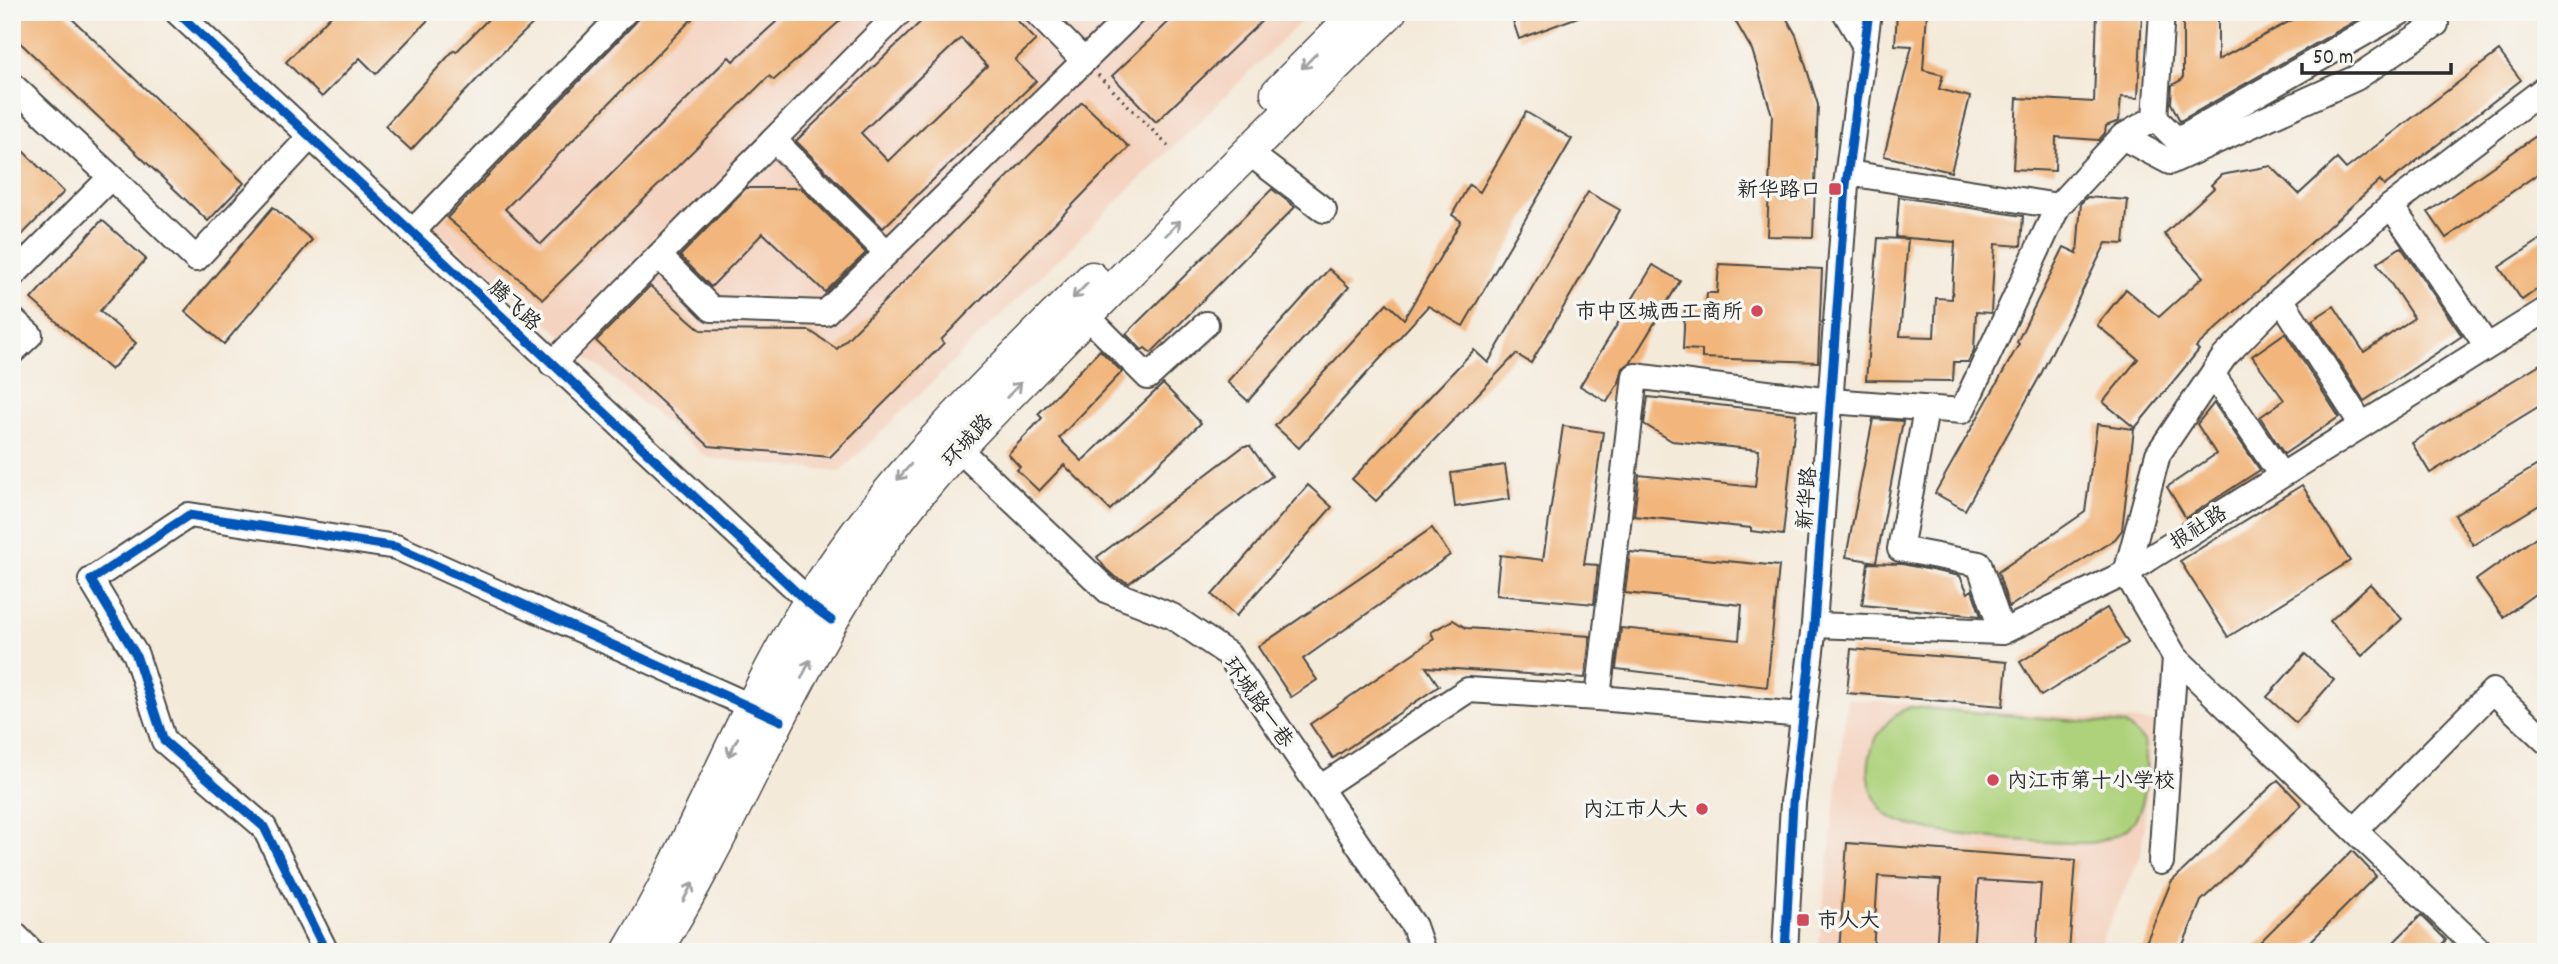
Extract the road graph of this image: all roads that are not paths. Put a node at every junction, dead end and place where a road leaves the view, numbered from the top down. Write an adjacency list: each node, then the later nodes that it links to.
1 (177, 12): 18 (street, 腾飞路)
2 (625, 12): 27 (street)
3 (900, 12): 20 (street)
4 (1036, 12): 14 (street)
5 (1134, 12): 14 (street)
6 (1357, 12): 43 (main road, 环城路, one-way to 43)
7 (1390, 12): 21 (main road, 环城路)
8 (1844, 12): 13 (street)
9 (1869, 12): 13 (street, 新华路)
10 (2162, 12): 17 (street)
11 (2401, 12): 17 (street)
12 (2436, 24): 19 (street)
13 (1865, 46): 22 (street, 新华路)
14 (1084, 61): 28 (street)
15 (12, 85): 23 (street)
16 (2546, 92): 25 (street)
17 (2155, 118): 19 (street)
18 (310, 137): 23 (street); 27 (street, 腾飞路)
19 (2122, 137): 24 (street)
20 (774, 140): 28 (street); 29 (street)
21 (1248, 152): 26 (street); 32 (main road, 环城路, one-way to 21)
22 (1848, 173): 24 (street); 40 (street, 新华路)
23 (111, 177): 30 (street)
24 (2058, 206): 41 (street)
25 (2391, 206): 31 (street); 36 (street)
26 (1324, 210)
27 (412, 232): 38 (street, 腾飞路)
28 (887, 253): 29 (street)
29 (659, 256): 38 (street)
30 (12, 276)
31 (2281, 299): 39 (street); 42 (street)
32 (1086, 315): 35 (street); 43 (main road, 环城路, one-way to 32)
33 (12, 319): 37 (street)
34 (2542, 319): 36 (street, 报社路)
35 (1206, 324)
36 (2487, 346): 42 (street, 报社路)
37 (12, 352)
38 (552, 364): 46 (street, 腾飞路)
39 (2213, 375): 44 (street); 45 (street)
40 (1831, 401): 41 (street); 47 (street, 新华路); 50 (street)
41 (1927, 410): 48 (street)
42 (2362, 425): 44 (street, 报社路)
43 (949, 440): 46 (main road, 环城路); 54 (street, 环城路一巷)
44 (2281, 475): 45 (street, 报社路)
45 (2126, 573): 48 (street, 报社路); 49 (street)
46 (820, 612): 51 (main road, 环城路)
47 (1814, 625): 48 (street, 报社路); 52 (street, 新华路)
48 (2002, 632)
49 (2175, 657): 55 (street); 56 (street)
50 (1598, 698): 52 (street); 54 (street)
51 (767, 714): 59 (street); 60 (main road, 环城路, one-way to 60); 61 (main road, 环城路, one-way to 51)
52 (1804, 715): 63 (street, 新华路)
53 (2546, 741): 55 (street)
54 (1320, 788): 62 (street, 环城路一巷)
55 (2355, 830): 64 (street)
56 (2161, 862)
57 (12, 932): 58 (street)
58 (32, 952)
59 (326, 952)
60 (628, 952)
61 (655, 952)
62 (1423, 952)
63 (1785, 952)
64 (2481, 952)

